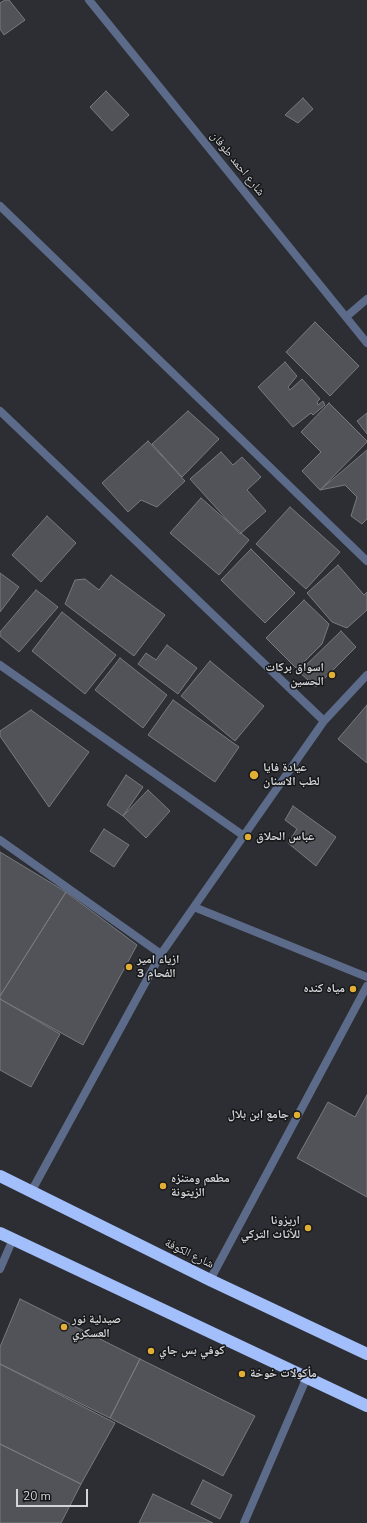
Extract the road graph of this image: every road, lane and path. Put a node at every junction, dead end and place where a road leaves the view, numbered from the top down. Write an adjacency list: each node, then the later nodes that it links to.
1 (89, 0): 4 (street, شارع احمد طوفان)
2 (0, 206): 7 (street)
3 (367, 299): 4 (street)
4 (346, 317): 5 (street, شارع احمد طوفان)
5 (367, 343)
6 (0, 411): 10 (street)
7 (367, 561)
8 (0, 664): 11 (street)
9 (367, 675): 10 (street)
10 (324, 721): 11 (street)
11 (244, 836): 13 (street)
12 (0, 840): 14 (street)
13 (194, 907): 14 (street); 15 (street)
14 (161, 954): 18 (street)
15 (367, 977)
16 (367, 986): 22 (street)
17 (0, 1176): 18 (highway, شارع الكوفة)
18 (31, 1192): 22 (highway, شارع الكوفة)
19 (0, 1233): 20 (highway)
20 (13, 1239): 21 (street); 24 (highway)
21 (0, 1269)
22 (210, 1280): 23 (highway, شارع الكوفة)
23 (367, 1354)
24 (306, 1376): 25 (highway); 26 (street)
25 (367, 1406)
26 (244, 1523)

